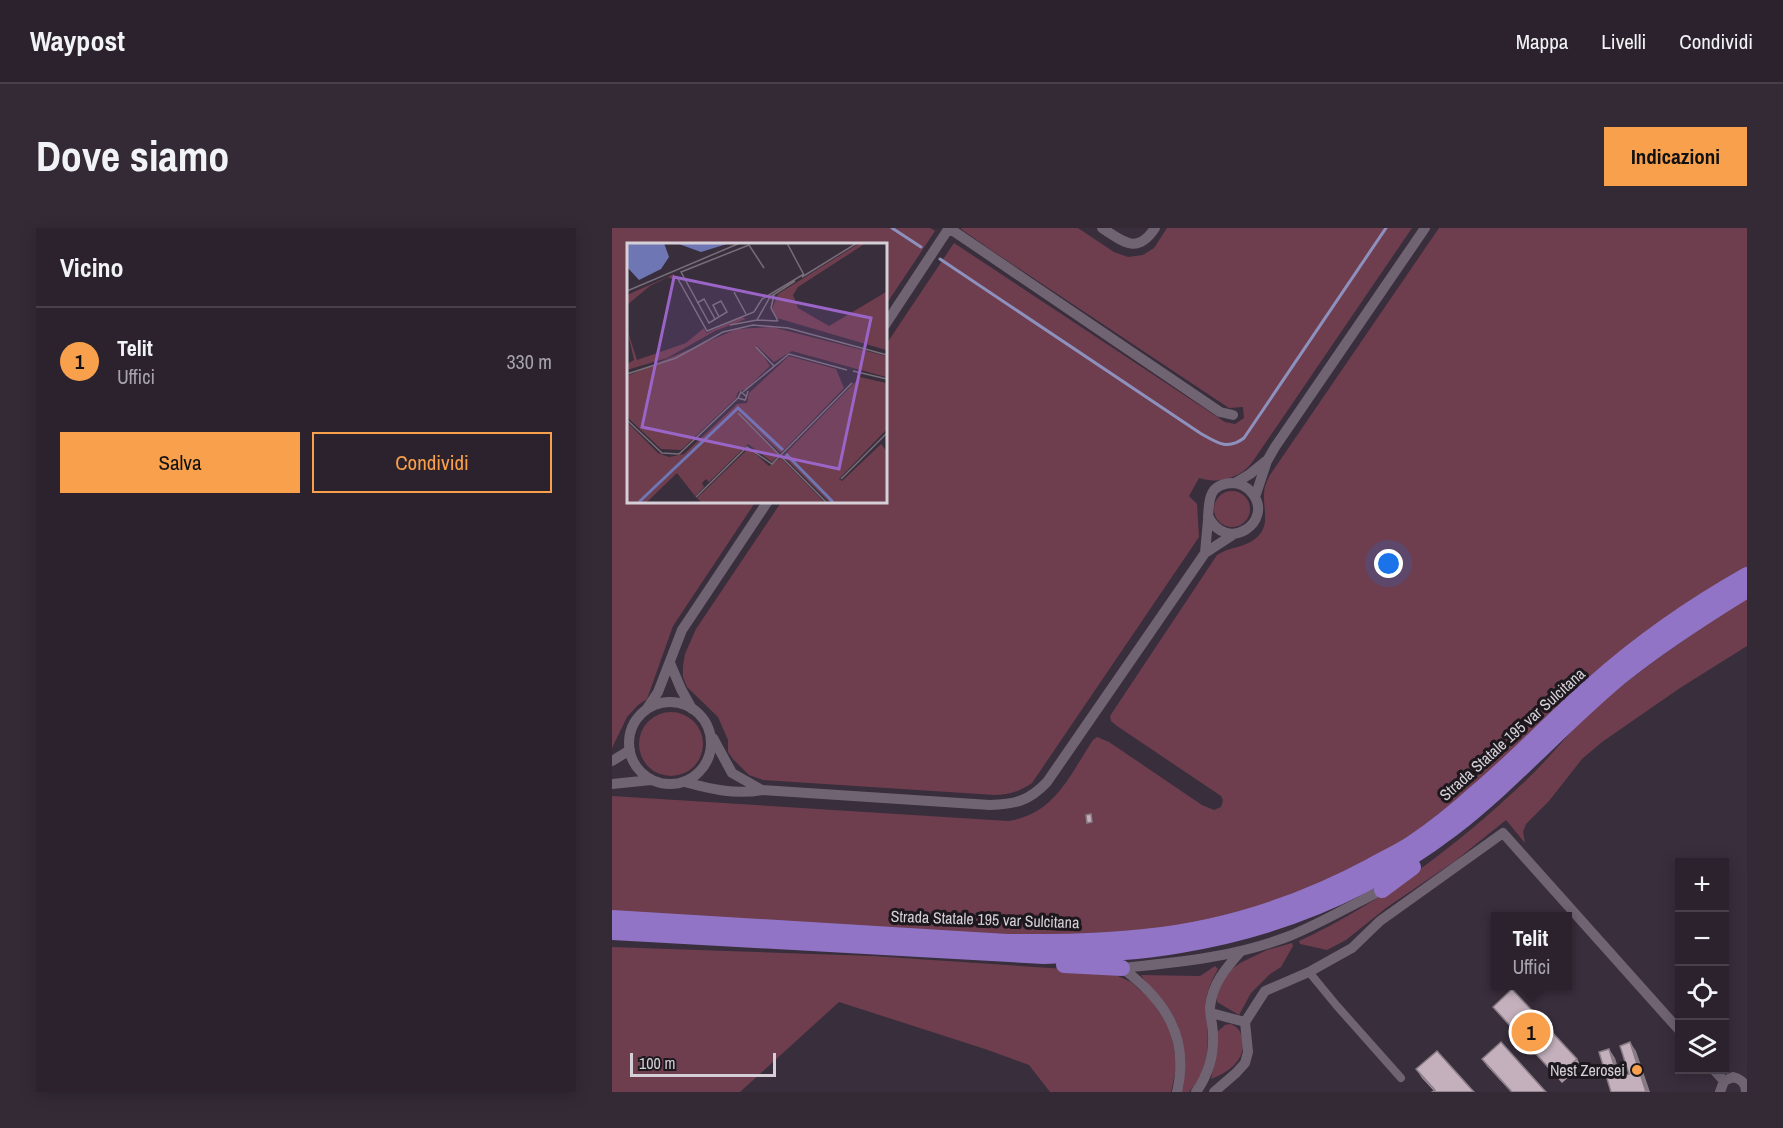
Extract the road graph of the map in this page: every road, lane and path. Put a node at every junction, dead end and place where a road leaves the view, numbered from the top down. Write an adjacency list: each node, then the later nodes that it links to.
1 (949, 228): 5 (street); 6 (street)
2 (1102, 228): 3 (street)
3 (1155, 228)
4 (1425, 228): 7 (street)
5 (886, 323)
6 (1233, 415)
7 (1267, 461): 8 (street); 9 (street)
8 (1235, 483): 9 (street); 11 (street)
9 (1255, 497): 12 (street)
10 (767, 502): 16 (street)
11 (1208, 516): 12 (street); 13 (street)
12 (1234, 534): 13 (street)
13 (1205, 553): 25 (street)
14 (1747, 575): 28 (highway, Strada Statale 195 var Sulcitana)
15 (1747, 590): 26 (highway, Strada Statale 195 var Sulcitana)
16 (670, 663): 17 (street); 18 (street)
17 (693, 709): 18 (street); 19 (street)
18 (644, 712): 20 (street)
19 (710, 734): 23 (street); 25 (street)
20 (630, 750): 21 (street); 22 (street)
21 (612, 761)
22 (651, 780): 23 (street); 24 (street)
23 (685, 782): 25 (street)
24 (612, 784)
25 (762, 790)
26 (1484, 803): 27 (highway); 31 (highway, Strada Statale 195 var Sulcitana)
27 (1382, 890): 30 (street)
28 (612, 918)
29 (612, 932): 31 (highway, Strada Statale 195 var Sulcitana)
30 (1241, 951): 32 (street); 34 (street)
31 (1044, 956): 32 (highway)
32 (1122, 968): 40 (street)
33 (1310, 972): 35 (street); 36 (street); 38 (street)
34 (1210, 1013): 35 (street); 41 (street)
35 (1245, 1022): 42 (street)
36 (1675, 1025)
37 (1718, 1074): 39 (street)
38 (1401, 1078)
39 (1724, 1081): 43 (street); 44 (street)
40 (1177, 1092)
41 (1196, 1092)
42 (1214, 1092)
43 (1720, 1092)
44 (1746, 1092)

